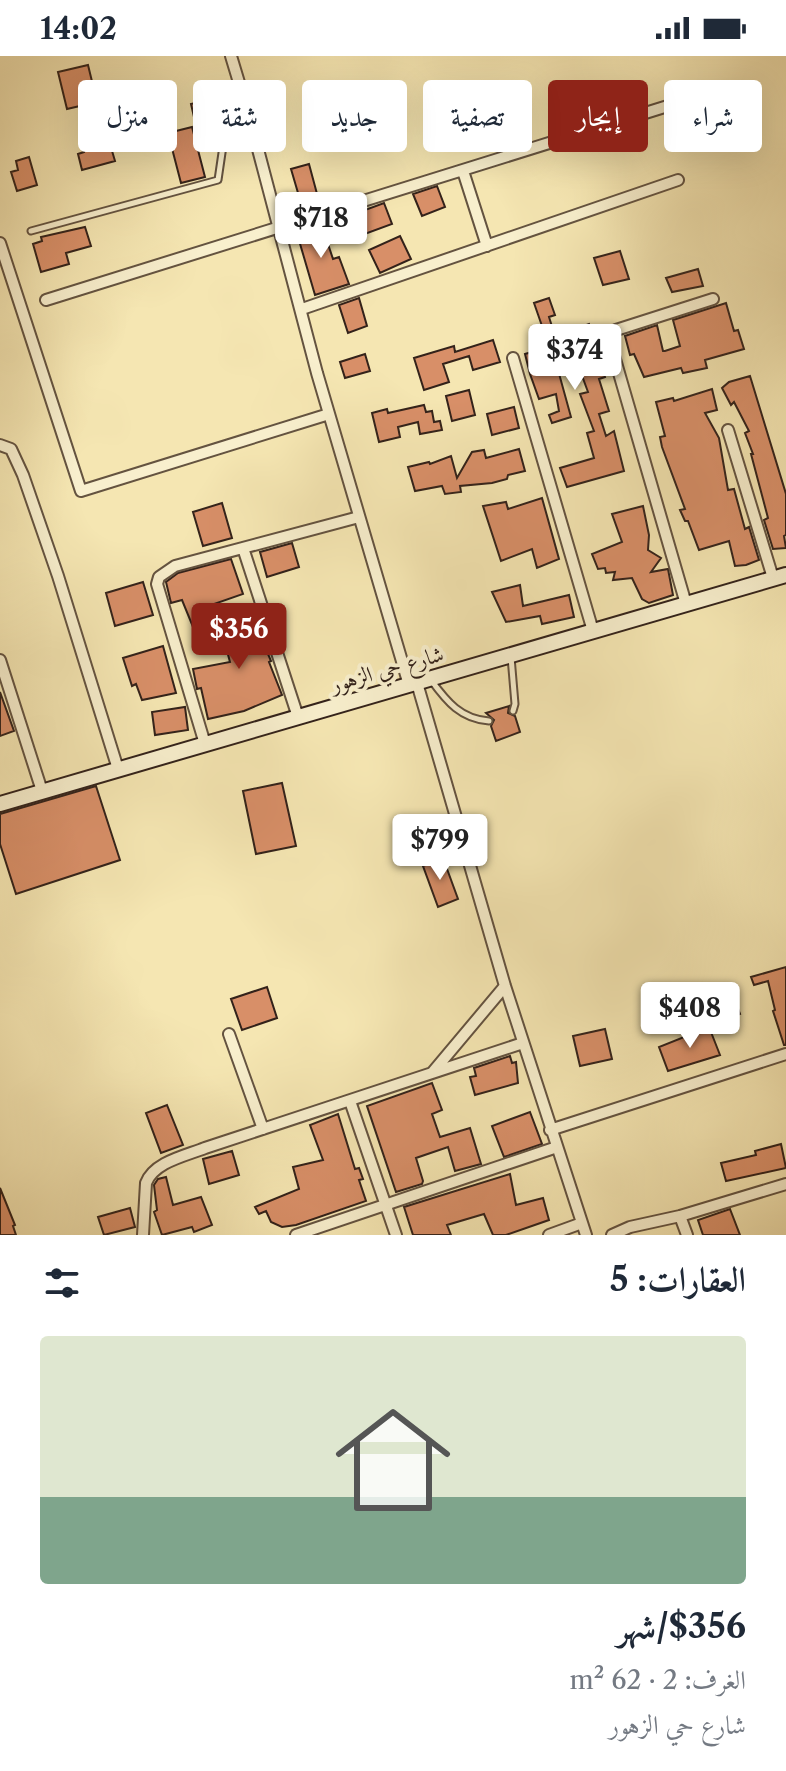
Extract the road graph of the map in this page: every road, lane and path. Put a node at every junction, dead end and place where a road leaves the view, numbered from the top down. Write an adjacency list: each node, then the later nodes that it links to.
1 (231, 56): 2 (street)
2 (238, 80)
3 (664, 107): 6 (street)
4 (222, 152): 9 (lane)
5 (259, 152): 8 (street)
6 (463, 171): 8 (street); 11 (street)
7 (678, 180): 11 (street)
8 (279, 227): 13 (street); 14 (street)
9 (31, 231)
10 (0, 243): 16 (street)
11 (487, 246): 14 (street)
12 (713, 299): 22 (street)
13 (46, 300)
14 (302, 309): 16 (street)
15 (513, 358): 23 (street)
16 (329, 414): 19 (street)
17 (728, 430): 21 (street)
18 (0, 445): 31 (street)
19 (359, 517): 20 (street); 26 (street)
20 (243, 548): 28 (street); 30 (street)
21 (780, 576): 22 (street, شارع حي الزهور)
22 (686, 604): 23 (street, شارع حي الزهور)
23 (593, 631): 24 (street, شارع حي الزهور)
24 (510, 655): 26 (street, شارع حي الزهور); 27 (lane)
25 (0, 660): 32 (street)
26 (419, 682): 28 (street, شارع حي الزهور); 29 (lane); 34 (street)
27 (513, 711)
28 (298, 717): 30 (street, شارع حي الزهور)
29 (489, 721)
30 (205, 744): 31 (street, شارع حي الزهور)
31 (118, 769): 32 (street, شارع حي الزهور)
32 (42, 791): 33 (street, شارع حي الزهور)
33 (0, 804)
34 (505, 986): 36 (street); 38 (street)
35 (229, 1034): 40 (street)
36 (523, 1043): 38 (street); 41 (street)
37 (786, 1054): 41 (street)
38 (432, 1073): 39 (street)
39 (350, 1101): 40 (street); 44 (street)
40 (263, 1129): 47 (street)
41 (550, 1130): 42 (street)
42 (557, 1147): 44 (street); 46 (street)
43 (786, 1184): 45 (street)
44 (386, 1205): 48 (street); 49 (street)
45 (680, 1216): 52 (street); 53 (street)
46 (582, 1223): 50 (street); 51 (street)
47 (143, 1235)
48 (296, 1235)
49 (396, 1235)
50 (549, 1235)
51 (586, 1235)
52 (612, 1235)
53 (687, 1235)

